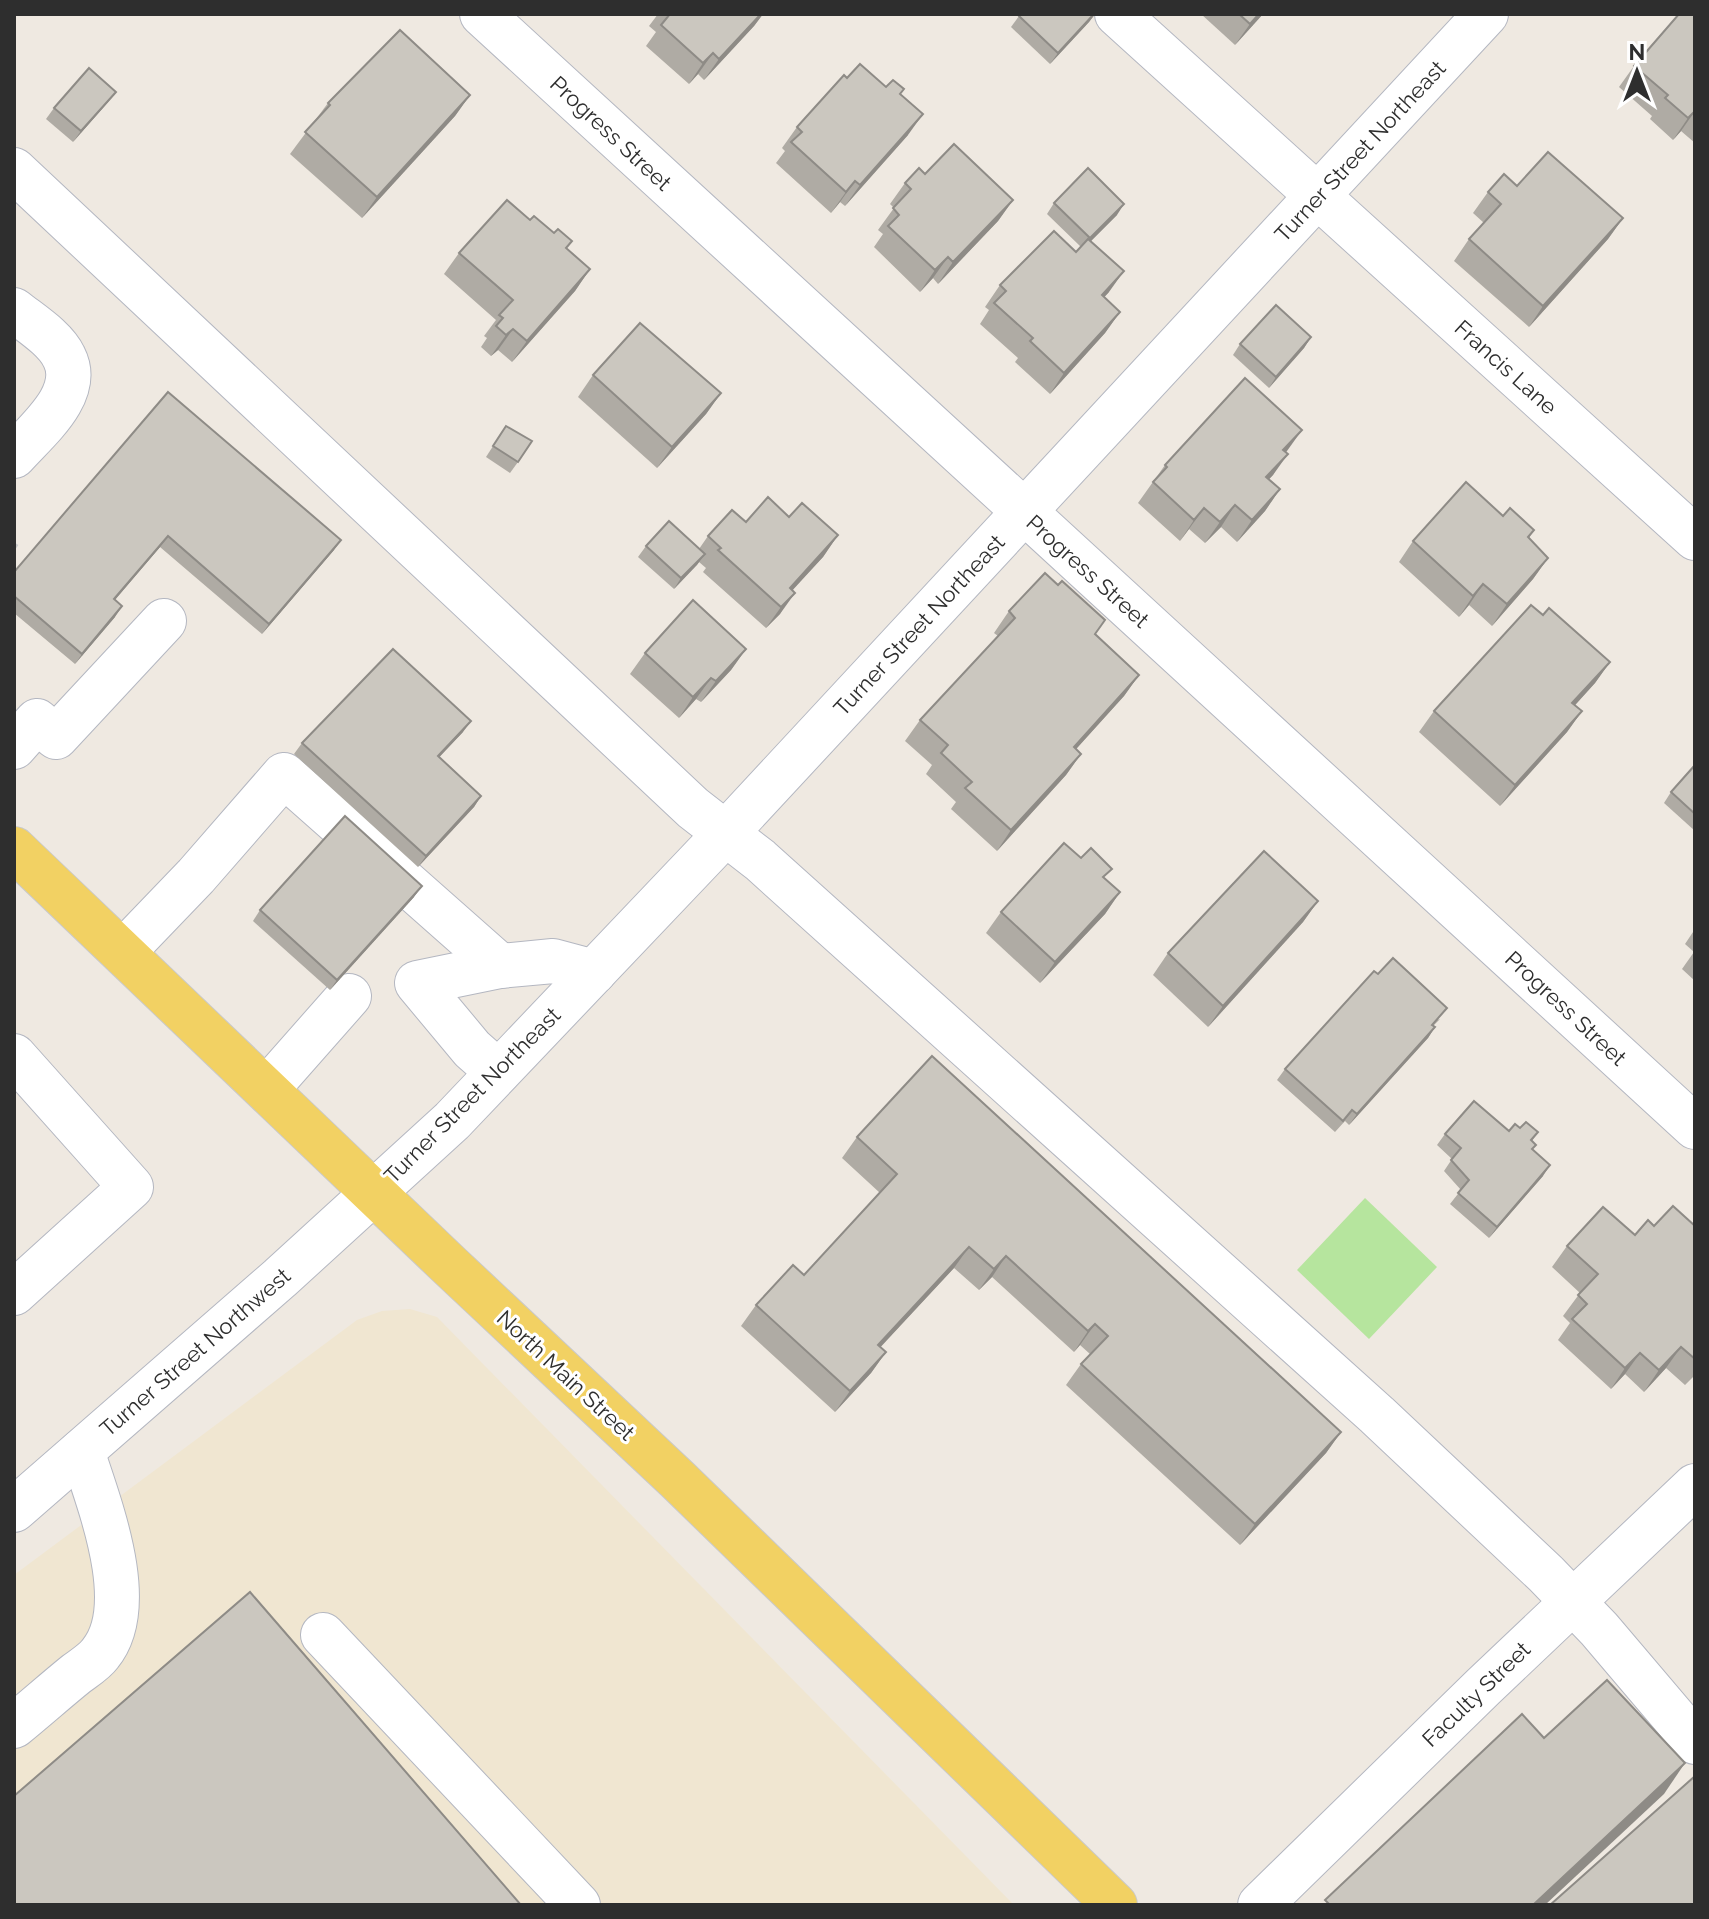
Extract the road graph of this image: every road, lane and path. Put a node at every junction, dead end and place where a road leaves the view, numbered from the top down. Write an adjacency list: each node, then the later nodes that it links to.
1 (482, 14): 8 (street, Progress Street)
2 (1117, 14): 5 (street, Francis Lane)
3 (1486, 14): 5 (street, Turner Street Northeast)
4 (14, 170): 12 (street)
5 (1317, 197): 8 (street, Turner Street Northeast); 9 (street, Francis Lane)
6 (14, 310): 7 (street)
7 (14, 456)
8 (1024, 512): 12 (street, Turner Street Northeast); 21 (street, Progress Street)
9 (1695, 538)
10 (164, 621): 11 (street)
11 (14, 747)
12 (726, 833): 16 (street, Turner Street Northeast); 27 (street)
13 (14, 849): 14 (main road, North Main Street)
14 (123, 952): 15 (street); 20 (main road, North Main Street)
15 (500, 966): 16 (street); 19 (street)
16 (594, 972): 19 (street, Turner Street Northeast)
17 (349, 996): 20 (street)
18 (14, 1056): 23 (street)
19 (498, 1072): 22 (street, Turner Street Northeast)
20 (267, 1089): 22 (main road, North Main Street)
21 (1695, 1127)
22 (374, 1192): 24 (street, Turner Street Northwest); 32 (main road, North Main Street)
23 (14, 1293)
24 (82, 1451): 26 (street, Turner Street Northwest); 29 (street)
25 (1695, 1486): 27 (street, Faculty Street)
26 (21, 1489)
27 (1573, 1603): 30 (street); 33 (street, Faculty Street)
28 (323, 1635): 31 (street)
29 (14, 1726)
30 (1695, 1742)
31 (578, 1905)
32 (1115, 1905)
33 (1260, 1905)

